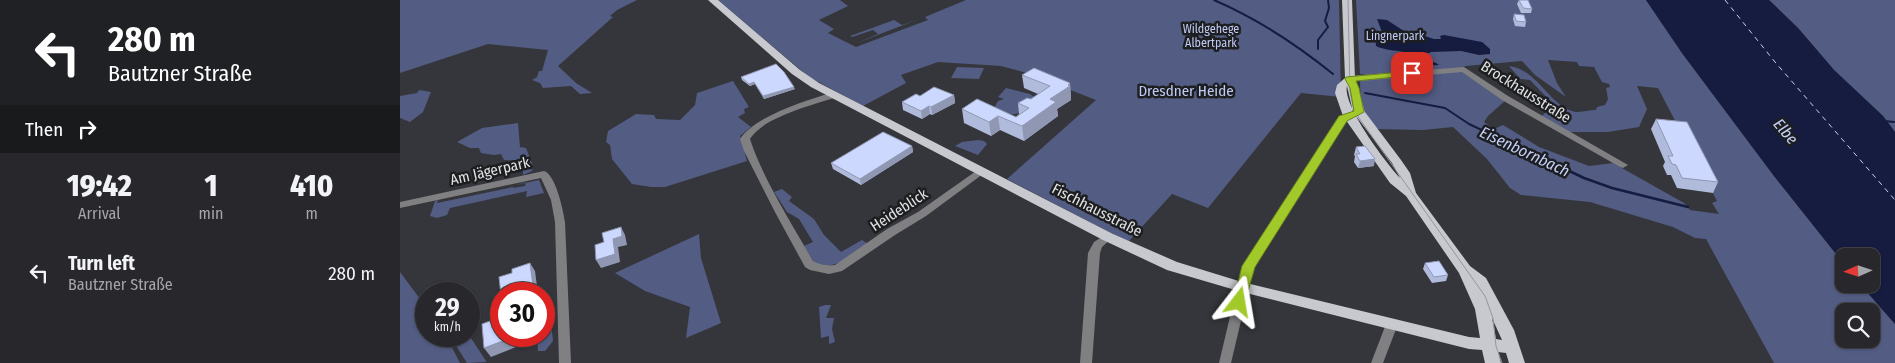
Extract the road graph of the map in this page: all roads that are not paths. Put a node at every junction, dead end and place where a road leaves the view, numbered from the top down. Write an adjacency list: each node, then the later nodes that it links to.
1 (713, 0): 4 (main road, Fischhausstraße)
2 (1347, 0): 3 (main road)
3 (1350, 79): 5 (main road); 6 (street, Brockhausstraße)
4 (834, 95): 7 (main road, Fischhausstraße); 7 (street, Heideblick)
5 (1354, 114): 10 (main road); 11 (street)
6 (1623, 165)
7 (982, 171): 9 (main road, Fischhausstraße)
8 (400, 205): 15 (street, Am Jägerpark)
9 (1108, 237): 11 (main road, Fischhausstraße); 16 (street)
10 (1466, 270): 13 (main road); 14 (main road)
11 (1242, 287): 12 (main road, Fischhausstraße); 17 (street)
12 (1392, 324): 13 (main road, Fischhausstraße); 18 (street)
13 (1488, 345): 14 (main road, Fischhausstraße); 19 (main road)
14 (1511, 347): 20 (main road)
15 (565, 363)
16 (1086, 363)
17 (1225, 363)
18 (1377, 363)
19 (1493, 363)
20 (1517, 363)

